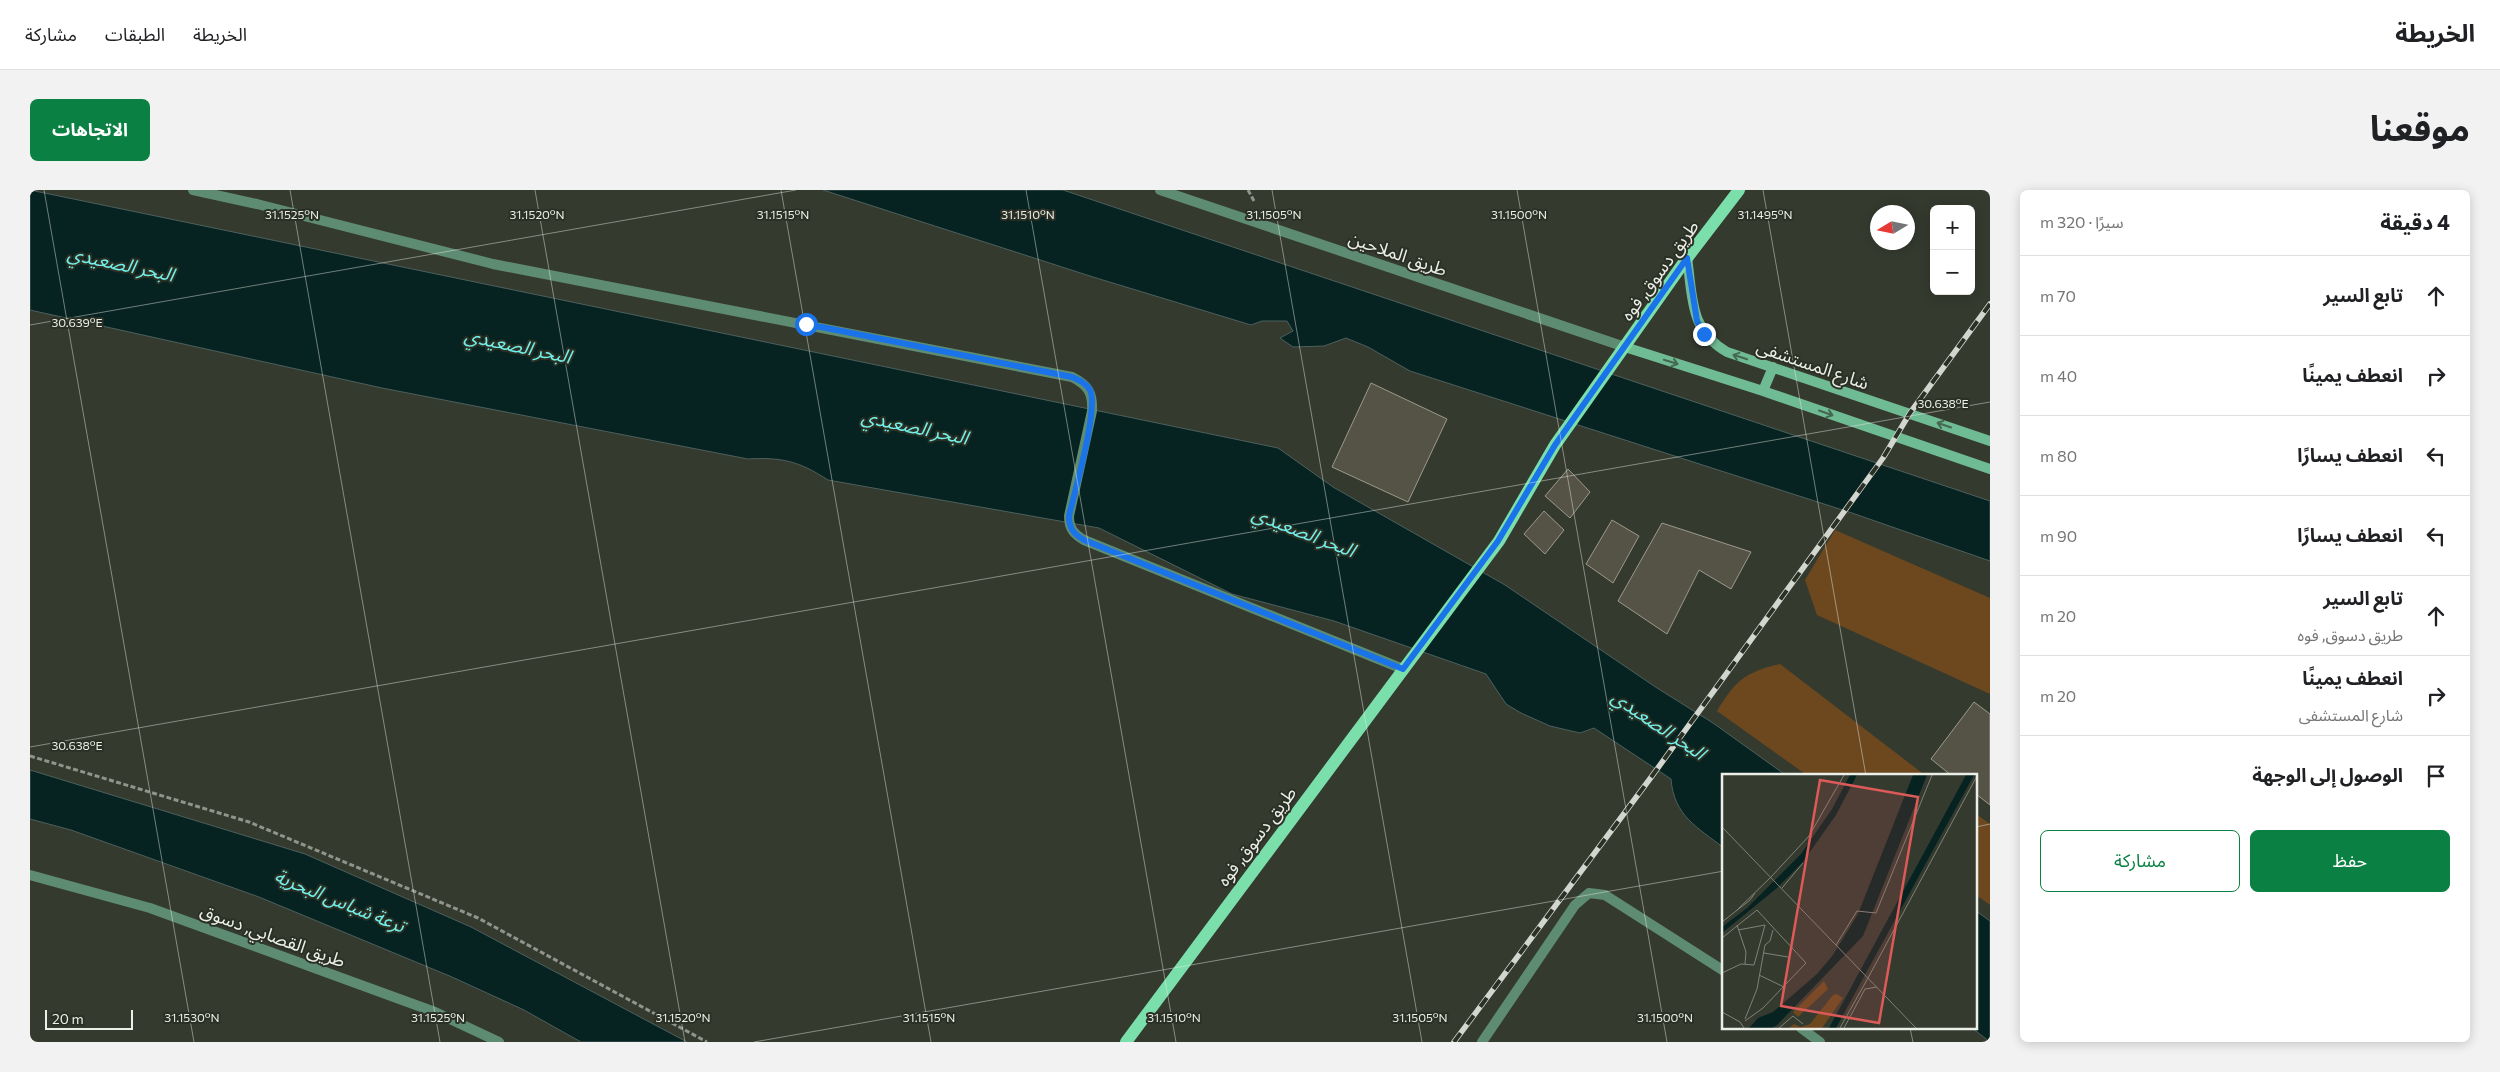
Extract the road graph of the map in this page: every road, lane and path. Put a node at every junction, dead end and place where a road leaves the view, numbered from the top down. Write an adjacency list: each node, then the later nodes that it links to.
1 (193, 190): 10 (street)
2 (1160, 190): 5 (street, طريق الملاحين)
3 (1739, 190): 4 (main road, طريق دسوق, فوه)
4 (1687, 258): 5 (main road, طريق دسوق, فوه); 6 (main road, شارع المستشفى, one-way to 4)
5 (1625, 348): 7 (main road, one-way to 7); 10 (main road, طريق دسوق, فوه)
6 (1773, 368): 7 (main road); 8 (main road, شارع المستشفى, one-way to 6)
7 (1763, 391): 9 (main road, one-way to 9)
8 (1990, 441)
9 (1990, 469)
10 (1403, 669): 17 (main road, طريق دسوق, فوه)
11 (30, 756): 16 (path)
12 (30, 875): 15 (street, طريق القصابي, دسوق)
13 (1722, 969): 18 (street)
14 (1805, 1030): 19 (street)
15 (499, 1042)
16 (707, 1042)
17 (1126, 1042)
18 (1482, 1042)
19 (1820, 1042)

